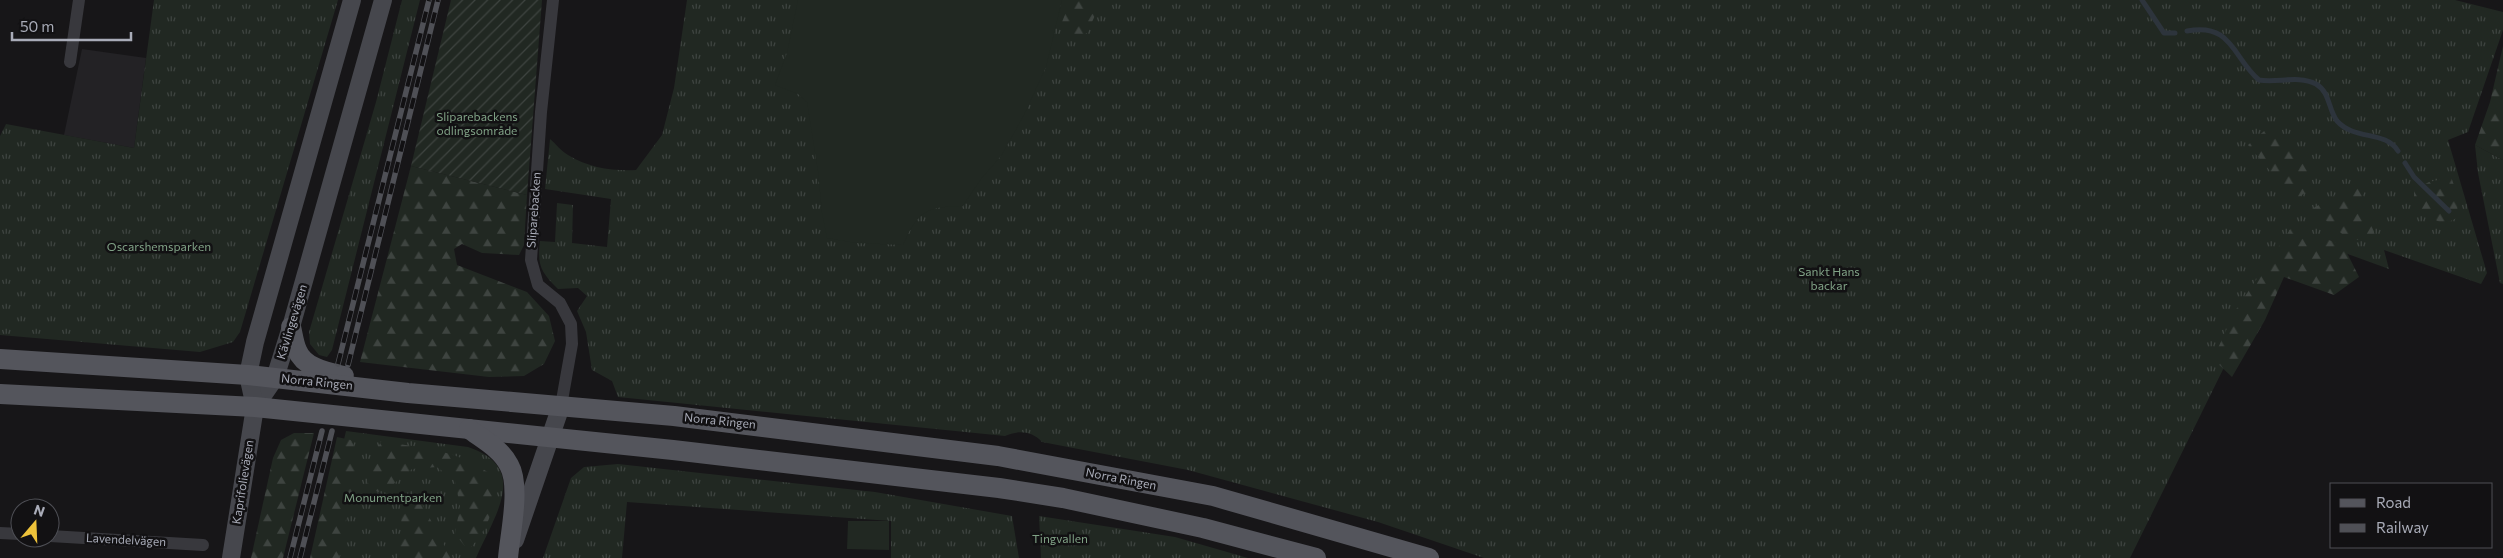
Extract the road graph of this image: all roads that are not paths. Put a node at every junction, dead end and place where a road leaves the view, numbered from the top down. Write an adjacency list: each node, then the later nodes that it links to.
1 (78, 0): 5 (street)
2 (352, 0): 8 (main road)
3 (383, 0): 6 (main road, Kävlingevägen)
4 (553, 0): 12 (street, Sliparebacken)
5 (70, 62)
6 (291, 328): 9 (main road, Kävlingevägen); 10 (main road)
7 (0, 359): 8 (main road, Norra Ringen)
8 (248, 375): 9 (main road, Norra Ringen); 13 (main road)
9 (275, 378): 10 (main road, Norra Ringen); 13 (main road, Kävlingevägen)
10 (408, 392): 12 (main road, Norra Ringen)
11 (0, 394): 13 (main road)
12 (561, 406): 15 (main road); 21 (main road, Norra Ringen)
13 (255, 407): 14 (main road); 18 (main road, Kaprifolievägen)
14 (468, 428): 15 (main road); 19 (main road)
15 (550, 437): 19 (main road); 20 (main road)
16 (60, 537): 17 (street, Lavendelvägen)
17 (202, 545)
18 (231, 558)
19 (508, 558)
20 (1316, 558)
21 (1429, 558)

